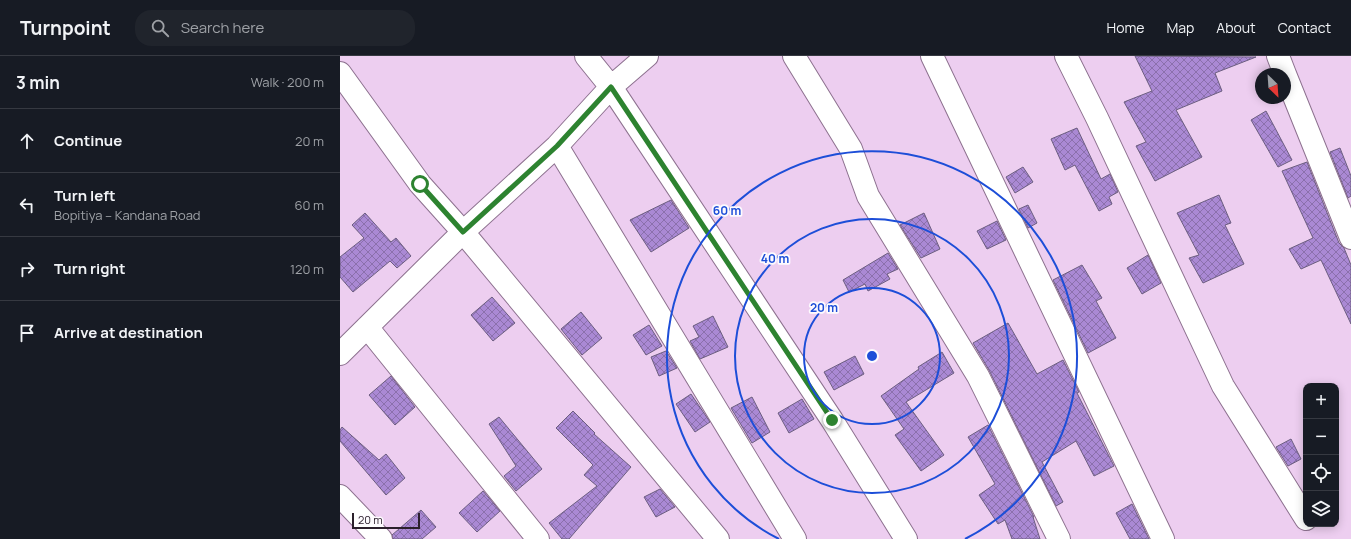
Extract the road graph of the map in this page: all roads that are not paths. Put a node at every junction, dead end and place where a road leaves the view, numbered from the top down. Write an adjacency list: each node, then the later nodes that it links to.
1 (586, 56): 9 (street)
2 (647, 56): 9 (street)
3 (794, 56): 23 (street)
4 (932, 56): 24 (street)
5 (1066, 56): 17 (street)
6 (1278, 56): 7 (street)
7 (1283, 68)
8 (340, 73): 12 (street)
9 (611, 87): 11 (street); 22 (street)
10 (1291, 89): 13 (street)
11 (557, 146): 12 (street); 21 (street)
12 (463, 232): 14 (street); 20 (street)
13 (1351, 238)
14 (367, 327): 15 (street); 19 (street)
15 (340, 354)
16 (340, 496): 18 (street)
17 (1303, 514)
18 (381, 539)
19 (538, 539)
20 (718, 539)
21 (796, 539)
22 (906, 539)
23 (1059, 539)
24 (1162, 539)

